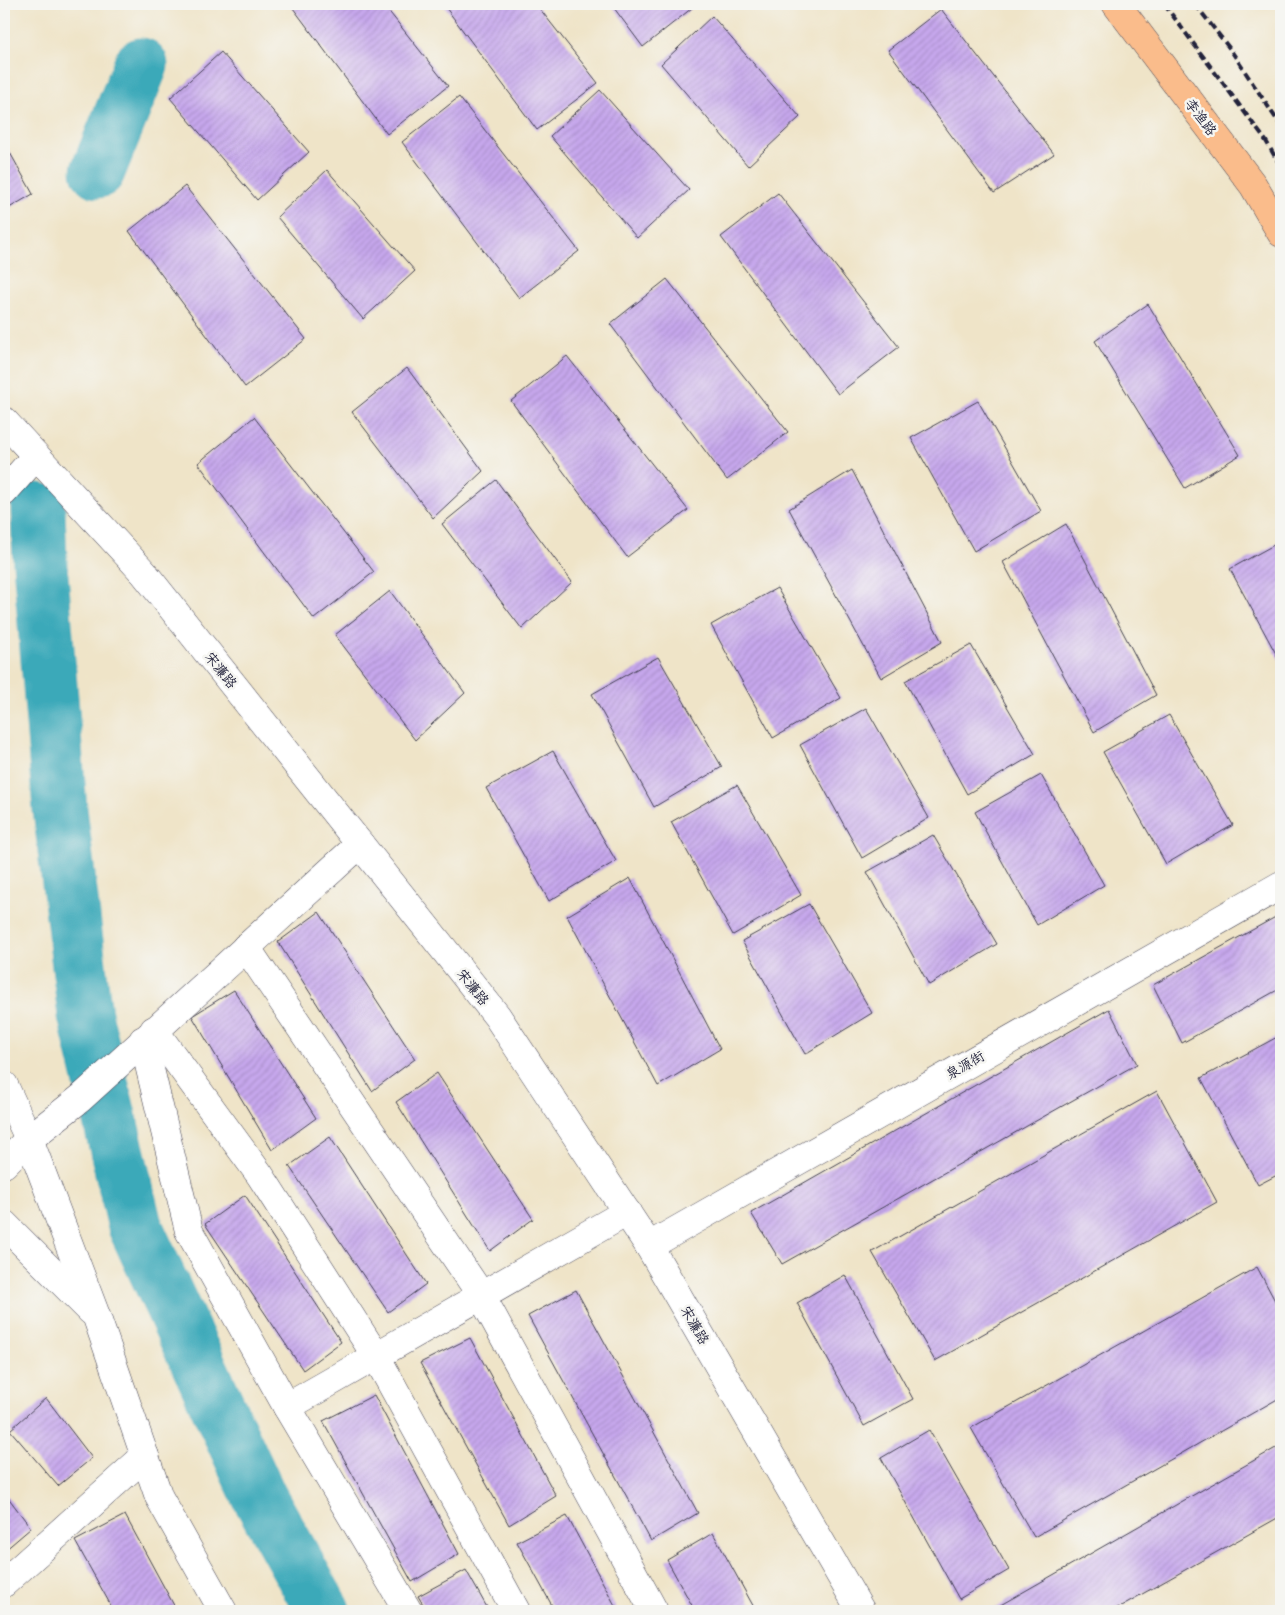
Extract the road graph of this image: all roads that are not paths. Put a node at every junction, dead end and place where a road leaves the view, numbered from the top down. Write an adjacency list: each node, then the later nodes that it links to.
1 (1116, 4): 2 (main road, 李渔路)
2 (1281, 233)
3 (4, 421): 4 (street, 宋濂路)
4 (36, 456): 5 (street); 6 (street, 宋濂路)
5 (4, 492)
6 (360, 844): 8 (street); 13 (street, 宋濂路)
7 (1281, 884): 15 (street, 泉源街)
8 (246, 947): 9 (street); 16 (street)
9 (149, 1035): 11 (street); 18 (street); 19 (street)
10 (4, 1085): 11 (street)
11 (29, 1139): 12 (street); 17 (street)
12 (4, 1164)
13 (626, 1212): 15 (street, 宋濂路); 16 (street)
14 (4, 1224): 17 (street)
15 (649, 1246): 26 (street, 宋濂路)
16 (482, 1295): 18 (street); 25 (street)
17 (97, 1318): 20 (street)
18 (376, 1356): 19 (street); 24 (street)
19 (287, 1407): 23 (street)
20 (145, 1456): 21 (street); 22 (street)
21 (4, 1583)
22 (223, 1611)
23 (408, 1611)
24 (516, 1611)
25 (654, 1611)
26 (861, 1611)

